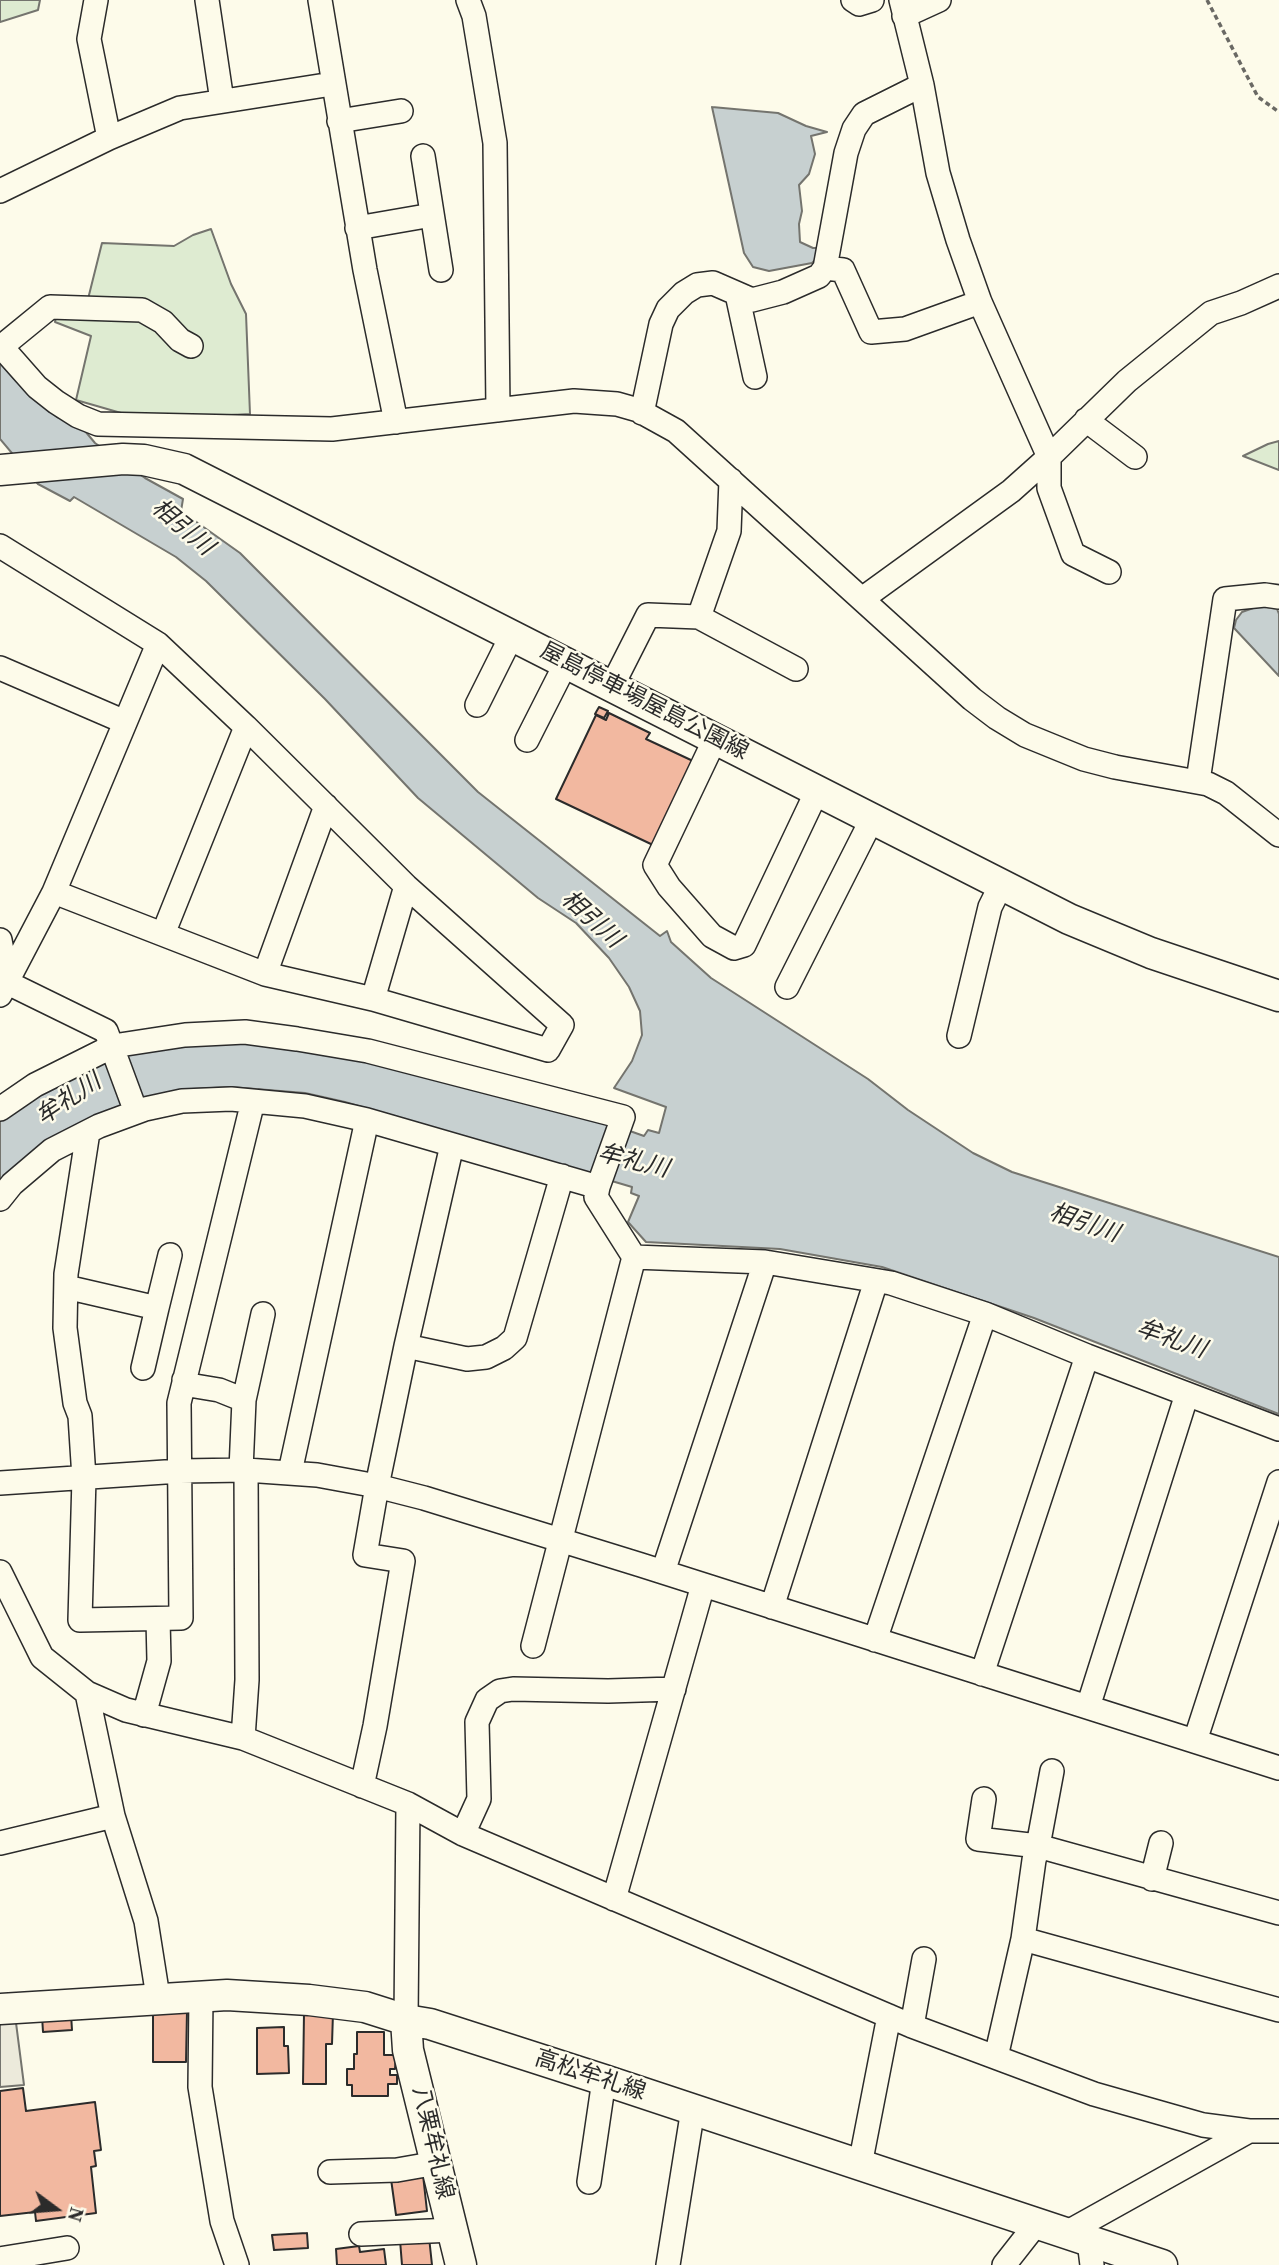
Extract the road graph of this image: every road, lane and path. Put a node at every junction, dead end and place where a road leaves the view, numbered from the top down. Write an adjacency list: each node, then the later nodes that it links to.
1 (96, 0): 16 (street)
2 (207, 0): 12 (street)
3 (320, 0): 10 (street)
4 (468, 0): 29 (street)
5 (853, 0): 6 (street)
6 (872, 0)
7 (939, 0): 9 (street)
8 (1207, 0): 14 (path)
9 (903, 8): 11 (street)
10 (332, 84): 12 (street); 15 (street)
11 (922, 85): 21 (street); 25 (street)
12 (222, 101): 16 (street)
13 (401, 111): 15 (street)
14 (1279, 112)
15 (339, 121): 20 (street)
16 (109, 138): 18 (street)
17 (423, 156): 19 (street)
18 (0, 191)
19 (432, 215): 20 (street); 22 (street)
20 (358, 228): 32 (street)
21 (825, 268): 24 (street); 25 (street)
22 (441, 270)
23 (1279, 286): 31 (street)
24 (737, 294): 28 (street); 30 (street)
25 (980, 302): 34 (street)
26 (1, 346): 27 (street); 33 (street)
27 (191, 346)
28 (755, 377)
29 (498, 410): 30 (street); 32 (street)
30 (642, 413): 38 (street)
31 (1086, 420): 34 (street); 35 (street)
32 (396, 422): 33 (street)
33 (152, 425): 36 (street)
34 (1049, 457): 40 (street); 42 (street)
35 (1135, 457)
36 (145, 460): 37 (main road, 屋島停車場屋島公園線); 44 (main road, 屋島停車場屋島公園線)
37 (6, 470)
38 (731, 480): 42 (street); 43 (street)
39 (0, 546): 45 (street)
40 (1109, 572)
41 (1279, 597): 55 (street)
42 (862, 599): 55 (street)
43 (699, 617): 48 (street); 49 (street)
44 (512, 635): 46 (main road, 屋島停車場屋島公園線); 50 (street)
45 (158, 644): 51 (street); 52 (street)
46 (566, 663): 49 (main road, 屋島停車場屋島公園線); 54 (street)
47 (0, 668): 51 (street)
48 (796, 669)
49 (612, 686): 53 (main road, 屋島停車場屋島公園線)
50 (477, 705)
51 (125, 722): 62 (street)
52 (246, 727): 57 (street); 63 (street)
53 (715, 738): 56 (main road, 屋島停車場屋島公園線); 56 (street)
54 (527, 740)
55 (1198, 781): 59 (street)
56 (817, 791): 58 (main road, 屋島停車場屋島公園線)
57 (326, 806): 61 (street); 65 (street)
58 (872, 818): 60 (main road, 屋島停車場屋島公園線); 66 (street)
59 (1279, 835)
60 (1001, 885): 68 (main road, 屋島停車場屋島公園線); 70 (street)
61 (406, 886): 69 (street); 69 (street)
62 (54, 892): 63 (street); 67 (street)
63 (163, 934): 65 (street)
64 (0, 940): 67 (street)
65 (265, 974): 69 (street)
66 (787, 987)
67 (4, 989): 71 (street)
68 (1279, 996)
69 (373, 999)
70 (959, 1036)
71 (113, 1046): 73 (street); 74 (street); 79 (street)
72 (253, 1101): 74 (street); 75 (street); 92 (street)
73 (0, 1109)
74 (136, 1112): 76 (street)
75 (367, 1120): 77 (street); 98 (street)
76 (88, 1132): 80 (street); 85 (street)
77 (452, 1145): 78 (street); 89 (street)
78 (562, 1177): 79 (street); 89 (street)
79 (598, 1187): 82 (street)
80 (0, 1199)
81 (170, 1255): 86 (street)
82 (634, 1257): 83 (street); 103 (street)
83 (765, 1262): 84 (street); 105 (street)
84 (876, 1281): 88 (street); 107 (street)
85 (66, 1287): 86 (street); 99 (street)
86 (156, 1308): 91 (street)
87 (263, 1314): 94 (street)
88 (985, 1314): 90 (street); 109 (street)
89 (406, 1346): 102 (street)
90 (1087, 1356): 93 (street); 111 (street)
91 (143, 1368)
92 (184, 1380): 94 (street); 97 (street)
93 (1187, 1394): 95 (street); 114 (street)
94 (244, 1400): 96 (street)
95 (1279, 1429)
96 (244, 1470): 97 (street); 98 (street); 116 (street)
97 (180, 1471): 99 (street); 108 (street)
98 (290, 1472): 102 (street)
99 (83, 1478): 101 (street); 108 (street)
100 (1279, 1482): 117 (street)
101 (0, 1483)
102 (377, 1486): 103 (street); 120 (street)
103 (561, 1542): 105 (street); 110 (street)
104 (0, 1572): 113 (street)
105 (663, 1572): 106 (street)
106 (703, 1585): 107 (street); 112 (street)
107 (772, 1607): 109 (street)
108 (159, 1619): 115 (street)
109 (875, 1640): 111 (street)
110 (533, 1646)
111 (982, 1674): 114 (street)
112 (674, 1689): 124 (street); 129 (street)
113 (87, 1693): 115 (street); 123 (street)
114 (1088, 1707): 117 (street)
115 (144, 1715): 116 (street)
116 (243, 1738): 120 (street)
117 (1195, 1741): 118 (street)
118 (1279, 1768)
119 (1052, 1772): 127 (street)
120 (362, 1786): 122 (street)
121 (984, 1800): 127 (street)
122 (408, 1804): 124 (street); 138 (street)
123 (113, 1816): 125 (street); 134 (street)
124 (463, 1834): 129 (street)
125 (0, 1843)
126 (1161, 1843): 128 (street)
127 (1038, 1846): 128 (street); 131 (street)
128 (1152, 1879): 130 (street)
129 (614, 1899): 137 (street)
130 (1279, 1913)
131 (1023, 1939): 136 (street); 140 (street)
132 (924, 1959): 139 (street)
133 (201, 1996): 134 (main road, 高松牟礼線); 138 (main road, 高松牟礼線); 155 (street)
134 (158, 1997): 135 (main road, 高松牟礼線)
135 (0, 2009)
136 (1279, 2010)
137 (889, 2016): 139 (street); 146 (street)
138 (406, 2020): 141 (main road, 高松牟礼線); 145 (main road, 八栗牟礼線)
139 (912, 2026): 140 (street)
140 (996, 2057): 143 (street)
141 (604, 2080): 142 (main road, 高松牟礼線); 148 (street)
142 (693, 2109): 146 (main road, 高松牟礼線); 157 (street)
143 (1249, 2131): 144 (street); 152 (street)
144 (1279, 2132)
145 (437, 2163): 147 (street); 150 (main road, 八栗牟礼線)
146 (860, 2165): 149 (main road, 高松牟礼線)
147 (330, 2172)
148 (589, 2182)
149 (1037, 2223): 152 (main road, 高松牟礼線); 158 (street)
150 (453, 2230): 151 (street); 156 (main road, 八栗牟礼線)
151 (361, 2234)
152 (1082, 2246): 159 (main road, 高松牟礼線)
153 (67, 2248): 154 (street)
154 (0, 2259)
155 (237, 2265)
156 (461, 2265)
157 (668, 2265)
158 (1004, 2265)
159 (1162, 2265)

